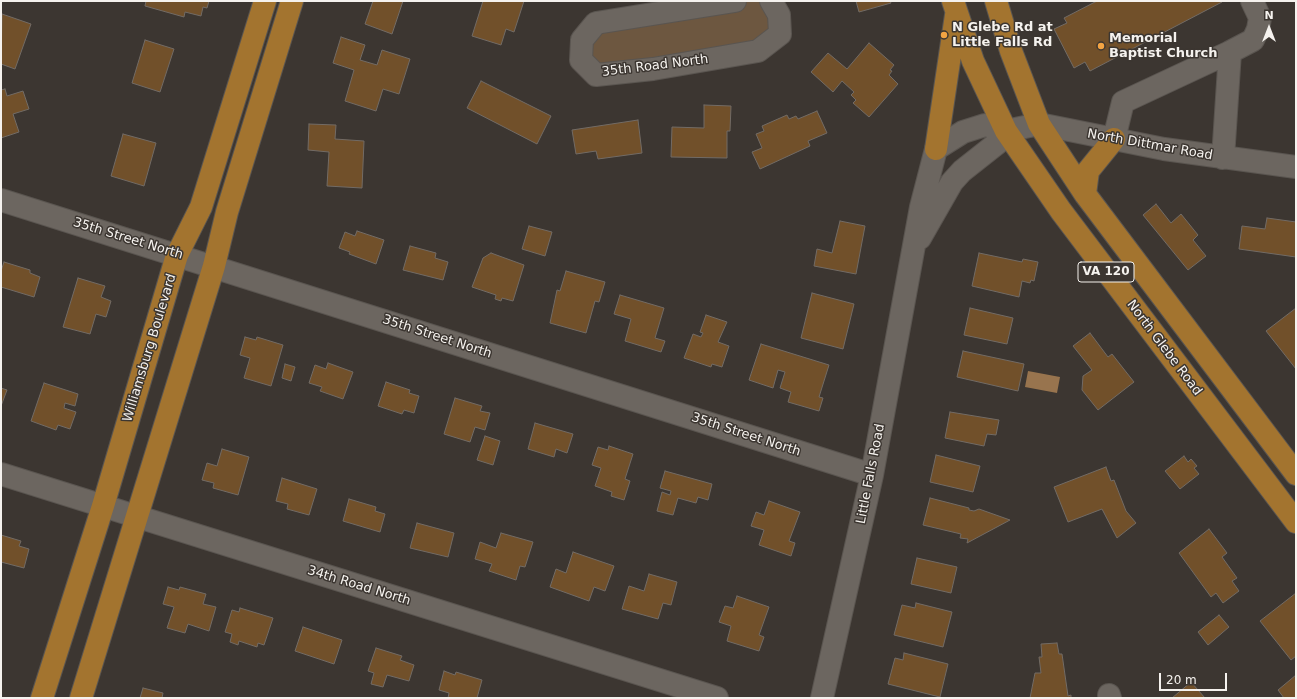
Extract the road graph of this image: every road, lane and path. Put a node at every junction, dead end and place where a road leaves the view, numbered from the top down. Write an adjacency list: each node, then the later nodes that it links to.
1 (265, 1): 18 (main road, Williamsburg Boulevard)
2 (292, 1): 19 (main road)
3 (735, 1): 4 (street, 35th Road North)
4 (772, 1)
5 (996, 1): 9 (main road, VA 120)
6 (1252, 1): 8 (street)
7 (955, 7): 10 (main road, North Glebe Road / VA 120); 12 (main road)
8 (1230, 52): 11 (street); 13 (street)
9 (1039, 124): 10 (street, North Dittmar Road); 11 (street, North Dittmar Road); 15 (main road, VA 120)
10 (1006, 132): 12 (street); 17 (street, Little Falls Road); 24 (main road, North Glebe Road / VA 120)
11 (1114, 139): 13 (street, North Dittmar Road); 15 (main road)
12 (936, 148): 17 (street, Little Falls Road)
13 (1224, 158): 14 (street, North Dittmar Road)
14 (1296, 167)
15 (1085, 194): 22 (main road, VA 120)
16 (1, 200): 18 (street, 35th Street North)
17 (913, 248): 21 (street, Little Falls Road)
18 (178, 255): 19 (street, 35th Street North); 23 (main road, Williamsburg Boulevard)
19 (214, 266): 21 (street, 35th Street North); 25 (main road)
20 (1, 474): 23 (street, 34th Road North)
21 (872, 474): 29 (street, Little Falls Road)
22 (1296, 474)
23 (103, 506): 25 (street, 34th Road North); 26 (main road, Williamsburg Boulevard)
24 (1292, 509)
25 (137, 516): 27 (main road); 28 (street, 34th Road North)
26 (42, 698)
27 (82, 698)
28 (717, 698)
29 (822, 698)

